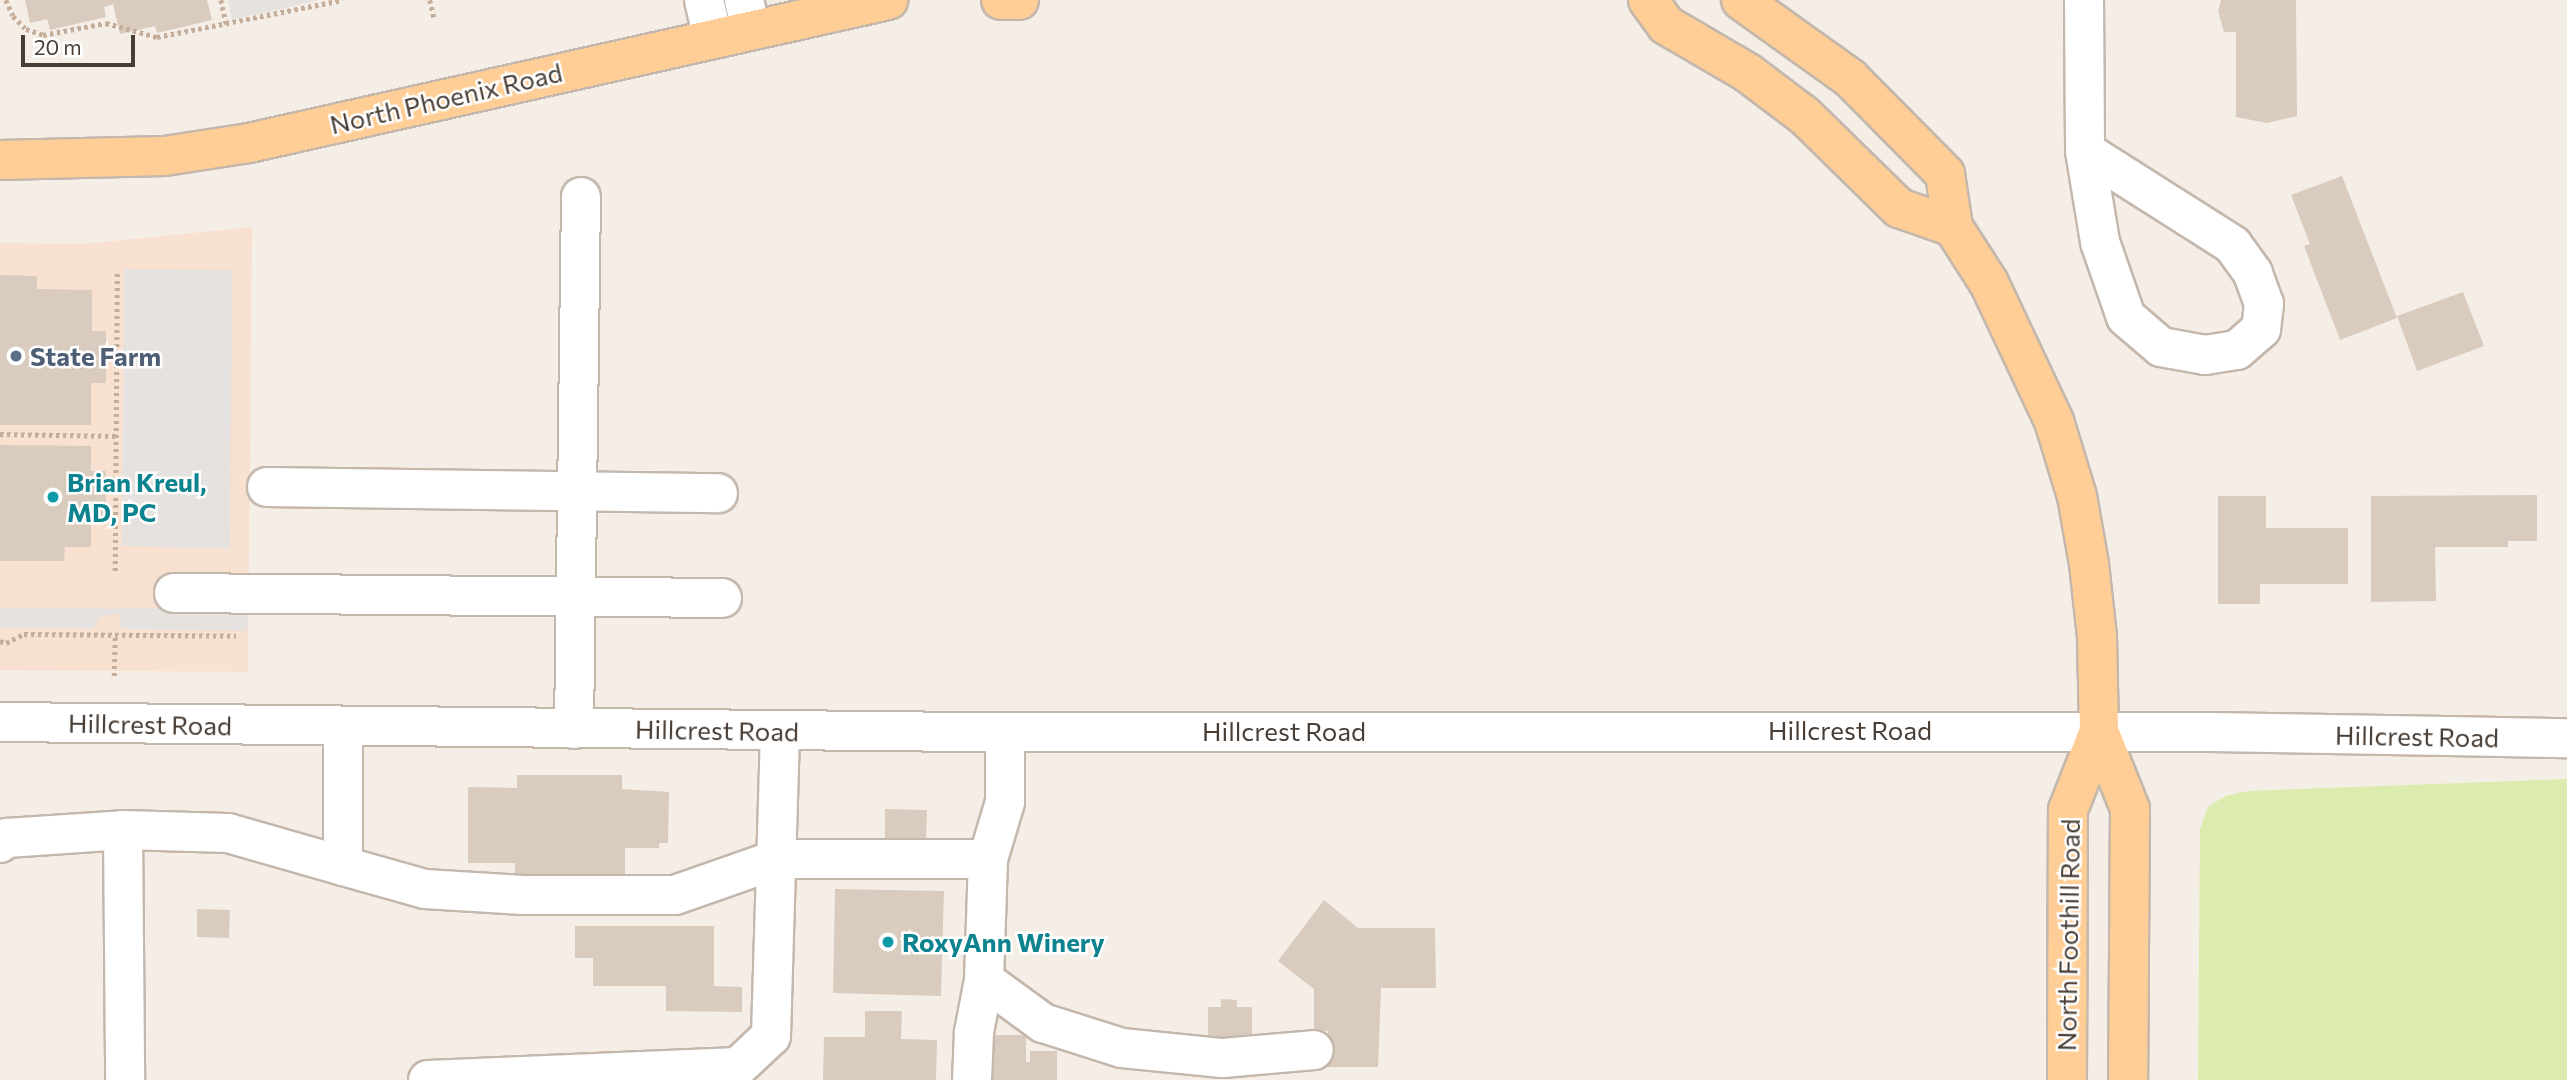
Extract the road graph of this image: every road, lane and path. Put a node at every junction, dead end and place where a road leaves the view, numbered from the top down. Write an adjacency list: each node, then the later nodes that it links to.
1 (6, 0): 14 (path)
2 (221, 0): 14 (path)
3 (342, 0): 14 (path)
4 (430, 0): 13 (path)
5 (704, 0): 15 (street)
6 (888, 0): 12 (main road, North Phoenix Road)
7 (1001, 0): 8 (main road)
8 (1020, 0)
9 (1648, 0): 19 (main road)
10 (1741, 0): 19 (main road)
11 (2084, 0): 16 (street)
12 (748, 15): 15 (main road, North Phoenix Road)
13 (434, 18)
14 (227, 26)
15 (713, 38): 17 (main road, North Phoenix Road)
16 (2085, 151): 16 (street)
17 (0, 160)
18 (580, 197): 24 (street)
19 (1953, 227): 38 (main road)
20 (117, 271): 22 (path)
21 (0, 434): 22 (path)
22 (116, 436): 26 (path)
23 (267, 487): 24 (street)
24 (577, 491): 25 (street); 28 (street)
25 (718, 493)
26 (115, 571)
27 (174, 593): 28 (street)
28 (576, 596): 29 (street); 36 (street)
29 (722, 598)
30 (115, 635): 31 (path); 32 (path); 33 (path)
31 (236, 636)
32 (0, 641)
33 (114, 676)
34 (0, 722): 35 (street, Hillcrest Road)
35 (342, 727): 36 (street, Hillcrest Road); 45 (street)
36 (574, 729): 37 (street, Hillcrest Road)
37 (780, 730): 39 (street, Hillcrest Road); 43 (street)
38 (2099, 731): 39 (street, Hillcrest Road); 40 (street, Hillcrest Road); 51 (main road, North Foothill Road); 52 (main road)
39 (1005, 732): 44 (street)
40 (2567, 738)
41 (123, 830): 42 (street); 45 (street); 48 (street)
42 (0, 843)
43 (778, 859): 44 (street); 45 (street); 49 (street)
44 (988, 859): 46 (street)
45 (342, 866)
46 (984, 981): 47 (street); 50 (street)
47 (1314, 1050)
48 (125, 1080)
49 (428, 1080)
50 (972, 1080)
51 (2067, 1080)
52 (2128, 1080)

